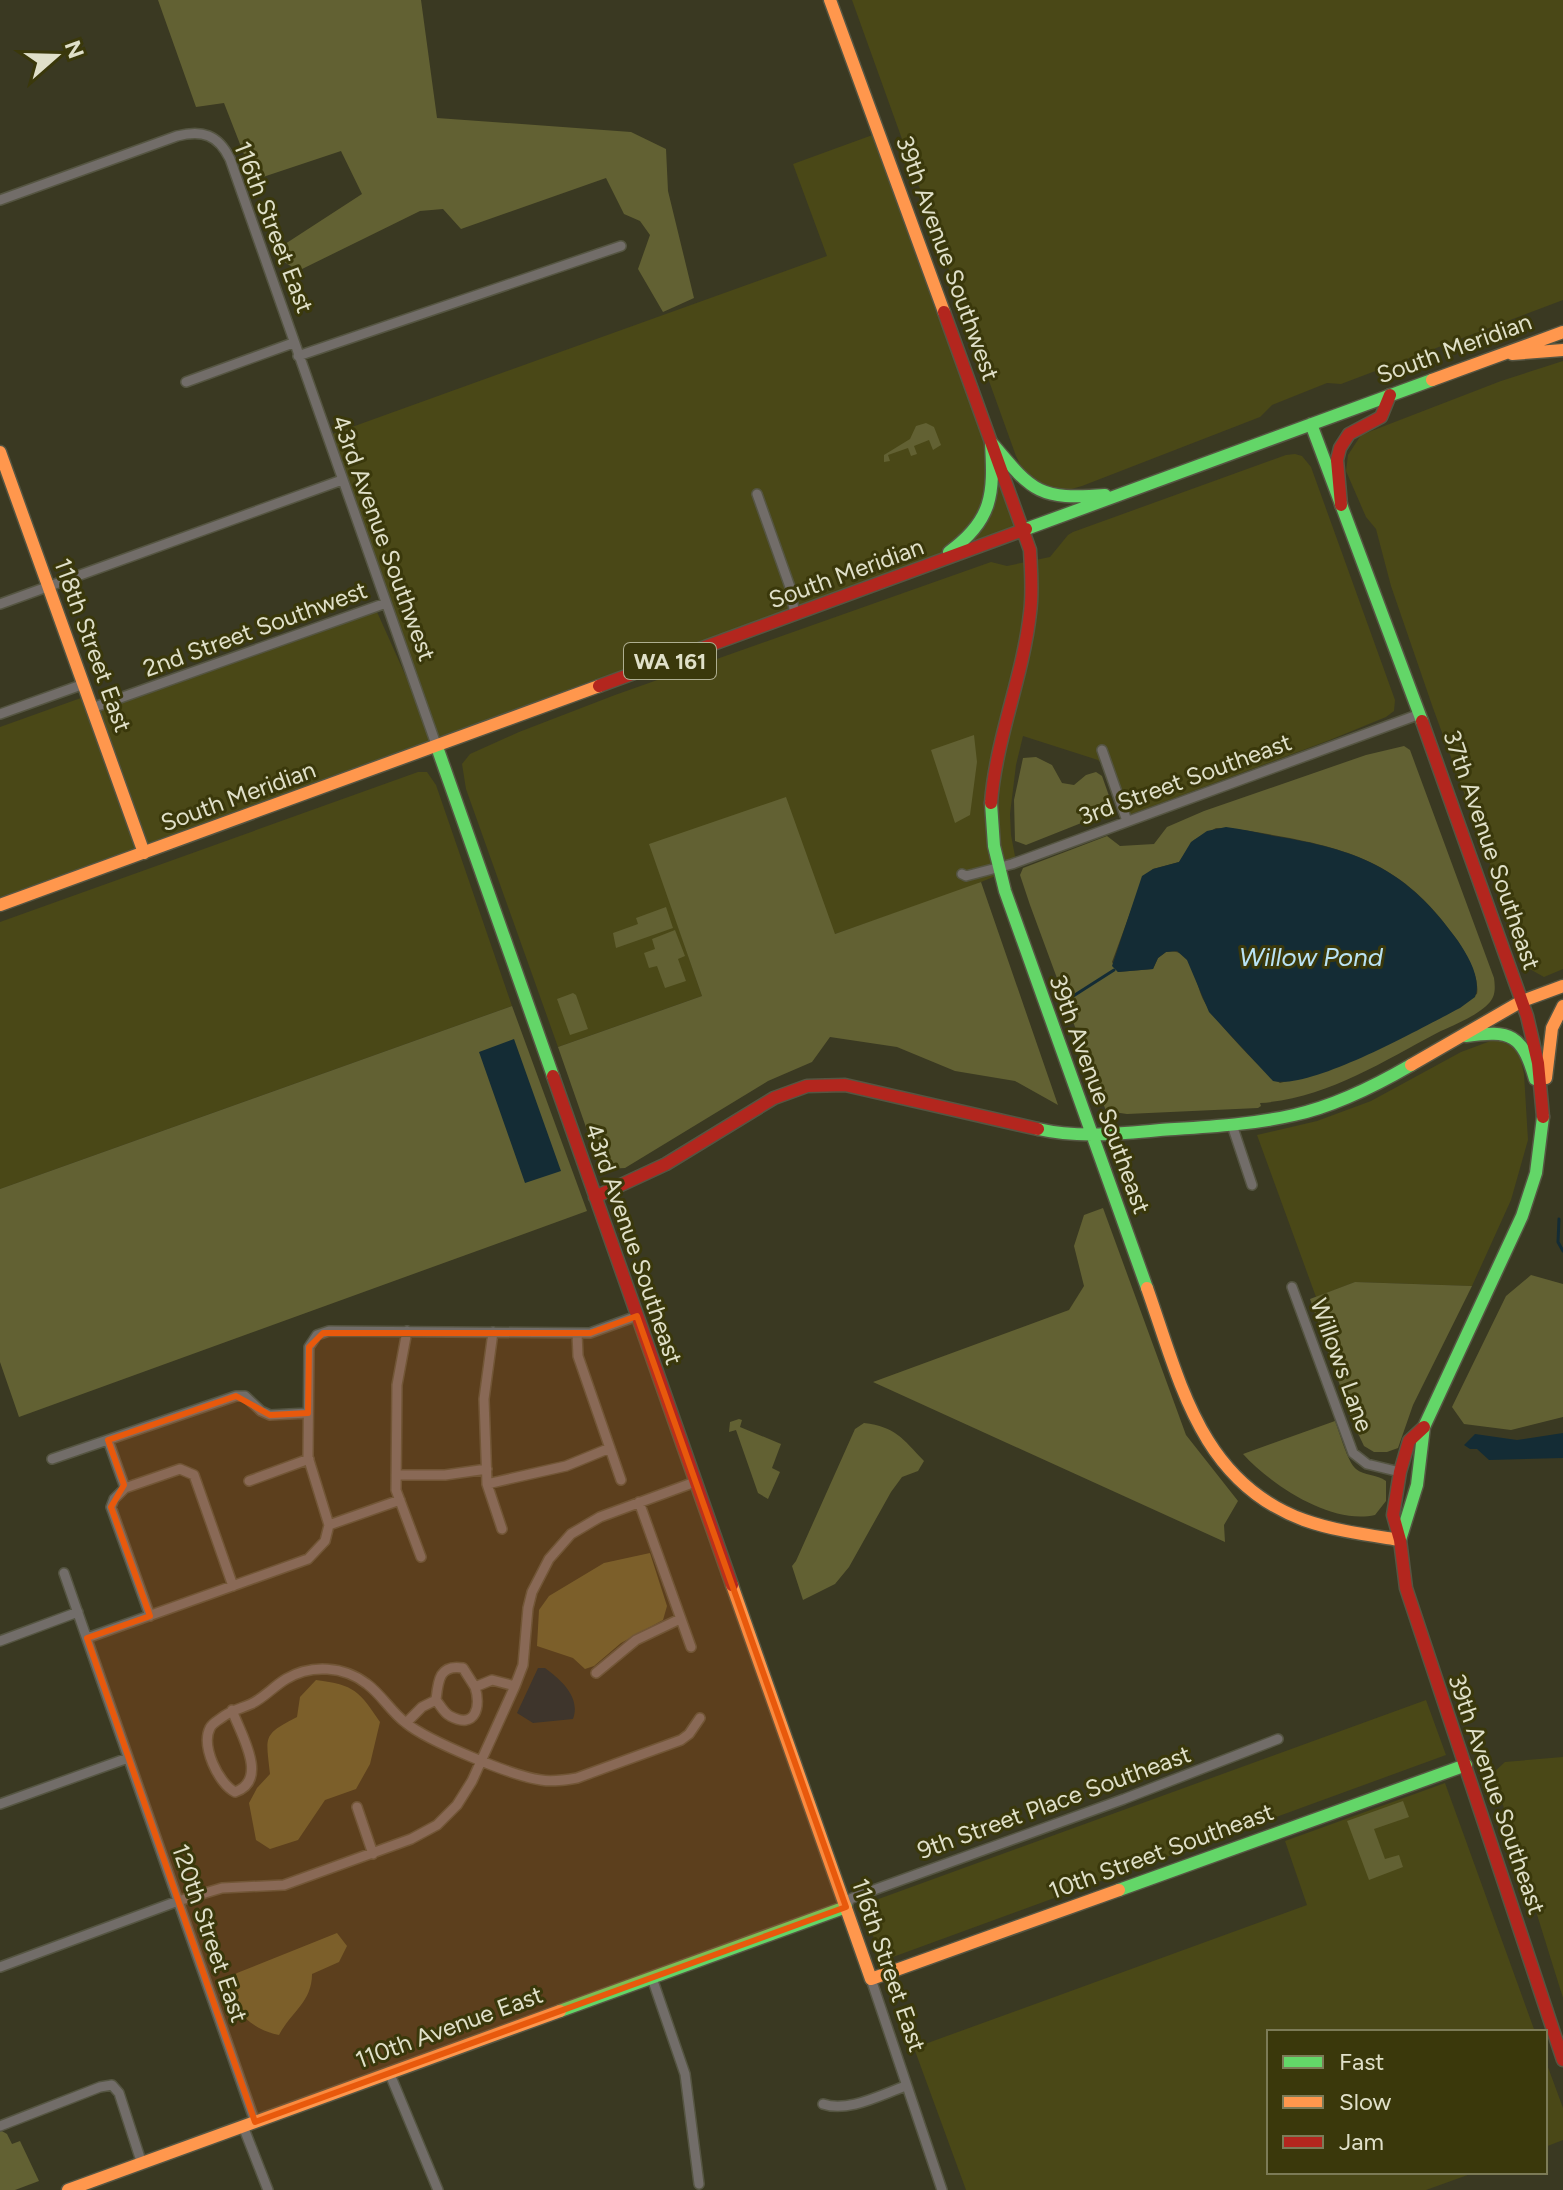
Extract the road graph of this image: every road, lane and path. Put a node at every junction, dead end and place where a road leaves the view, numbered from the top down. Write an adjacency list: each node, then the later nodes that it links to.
1 (830, 0): 12 (main road, 39th Avenue Southwest)
2 (0, 200): 5 (street, 116th Street East)
3 (621, 246): 8 (street)
4 (1563, 332): 7 (main road, South Meridian / WA 161)
5 (293, 343): 8 (street, 43rd Avenue Southwest); 9 (street)
6 (1563, 350): 7 (main road)
7 (1501, 354): 10 (main road, South Meridian / WA 161)
8 (298, 356): 14 (street, 43rd Avenue Southwest)
9 (186, 382)
10 (1390, 395): 11 (main road, South Meridian / WA 161); 17 (main road)
11 (1311, 424): 15 (main road, South Meridian / WA 161); 17 (main road, 37th Avenue Southeast)
12 (991, 442): 15 (main road); 18 (main road, 39th Avenue Southwest); 19 (main road)
13 (0, 452): 20 (main road, 118th Street East)
14 (342, 480): 20 (street); 21 (street, 43rd Avenue Southwest)
15 (1125, 493): 18 (main road, South Meridian / WA 161)
16 (757, 494): 23 (street)
17 (1341, 505): 27 (main road, 37th Avenue Southeast)
18 (1024, 530): 19 (main road, South Meridian / WA 161); 32 (main road, 39th Avenue Southeast)
19 (927, 566): 23 (main road, South Meridian / WA 161)
20 (48, 586): 22 (street); 24 (main road, 118th Street East)
21 (386, 603): 25 (street, 2nd Street Southwest); 28 (street, 43rd Avenue Southwest)
22 (0, 604)
23 (795, 615): 28 (main road, South Meridian / WA 161)
24 (84, 684): 25 (main road, 118th Street East); 26 (street)
25 (92, 708): 31 (main road, 118th Street East)
26 (0, 714)
27 (1420, 714): 30 (street, 3rd Street Southeast); 36 (main road, 37th Avenue Southeast)
28 (437, 747): 31 (main road, South Meridian / WA 161); 43 (main road, 43rd Avenue Southeast)
29 (1102, 750): 30 (street)
30 (1127, 821): 32 (street, 3rd Street Southeast)
31 (144, 853): 34 (main road, WA 161)
32 (998, 868): 33 (street, 3rd Street Southeast); 41 (main road, 39th Avenue Southeast)
33 (962, 874)
34 (0, 905)
35 (1563, 986): 36 (main road)
36 (1522, 1001): 38 (main road); 39 (main road, 37th Avenue Southeast)
37 (1563, 1006): 39 (main road)
38 (1460, 1037): 39 (main road); 40 (main road)
39 (1543, 1109): 50 (main road, 37th Avenue Southeast)
40 (1232, 1125): 41 (main road); 42 (street)
41 (1092, 1135): 43 (main road); 68 (main road, 39th Avenue Southeast)
42 (1252, 1185)
43 (595, 1197): 45 (main road, 43rd Avenue Southeast)
44 (1292, 1287): 56 (street, Willows Lane)
45 (637, 1316): 48 (street); 61 (main road, 43rd Avenue Southeast)
46 (407, 1331): 47 (street); 49 (street); 57 (street)
47 (493, 1332): 48 (street); 55 (street)
48 (577, 1333): 52 (street)
49 (308, 1413): 51 (street); 54 (street)
50 (1424, 1427): 56 (main road, 37th Avenue Southeast); 58 (main road, 37th Avenue Southeast)
51 (108, 1440): 53 (street); 63 (street)
52 (610, 1448): 59 (street); 62 (street)
53 (52, 1459)
54 (309, 1459): 60 (street); 66 (street)
55 (487, 1469): 57 (street); 62 (street)
56 (1400, 1472): 68 (main road, 39th Avenue Southeast)
57 (396, 1475): 64 (street)
58 (1416, 1479): 68 (main road, 39th Avenue Southeast)
59 (621, 1480)
60 (249, 1481)
61 (695, 1482): 65 (street); 86 (main road, 43rd Avenue Southeast)
62 (487, 1484): 67 (street)
63 (125, 1488): 71 (street); 73 (street)
64 (400, 1500): 66 (street); 69 (street)
65 (639, 1502): 74 (street); 79 (street)
66 (329, 1525): 71 (street)
67 (502, 1529)
68 (1400, 1540): 89 (main road, 39th Avenue Southeast)
69 (421, 1557)
70 (64, 1573): 72 (street, 120th Street East)
71 (233, 1586): 73 (street)
72 (78, 1612): 75 (street, 120th Street East); 76 (street)
73 (150, 1616): 75 (street)
74 (680, 1619): 77 (street); 78 (street)
75 (87, 1638): 87 (street, 120th Street East)
76 (0, 1641)
77 (691, 1647)
78 (596, 1673)
79 (515, 1686): 80 (street); 88 (street)
80 (475, 1687): 81 (street); 81 (street)
81 (436, 1700): 84 (street)
82 (232, 1710): 82 (street); 84 (street)
83 (700, 1718): 88 (street)
84 (406, 1723): 88 (street)
85 (1278, 1739): 94 (street, 9th Street Place Southeast)
86 (792, 1754): 94 (main road, 116th Street East)
87 (128, 1758): 90 (street); 93 (street, 120th Street East)
88 (481, 1760): 92 (street)
89 (1466, 1765): 97 (main road, 10th Street Southeast); 98 (main road, 39th Avenue Southeast)
90 (0, 1804)
91 (357, 1807): 92 (street)
92 (373, 1854): 93 (street)
93 (178, 1901): 95 (street); 102 (street, 120th Street East)
94 (846, 1907): 96 (main road, 110th Avenue East); 97 (main road, 116th Street East)
95 (0, 1967)
96 (652, 1978): 99 (main road, 110th Avenue East); 105 (street)
97 (871, 1979): 100 (street, 116th Street East)
98 (1563, 2060)
99 (389, 2072): 102 (main road, 110th Avenue East); 108 (street)
100 (906, 2086): 101 (street); 109 (street, 116th Street East)
101 (823, 2104)
102 (249, 2124): 104 (main road, 110th Avenue East); 107 (street, 120th Street East)
103 (0, 2126): 104 (street)
104 (142, 2164): 106 (main road, 110th Avenue East)
105 (699, 2184)
106 (68, 2190)
107 (268, 2190)
108 (438, 2190)
109 (942, 2190)

